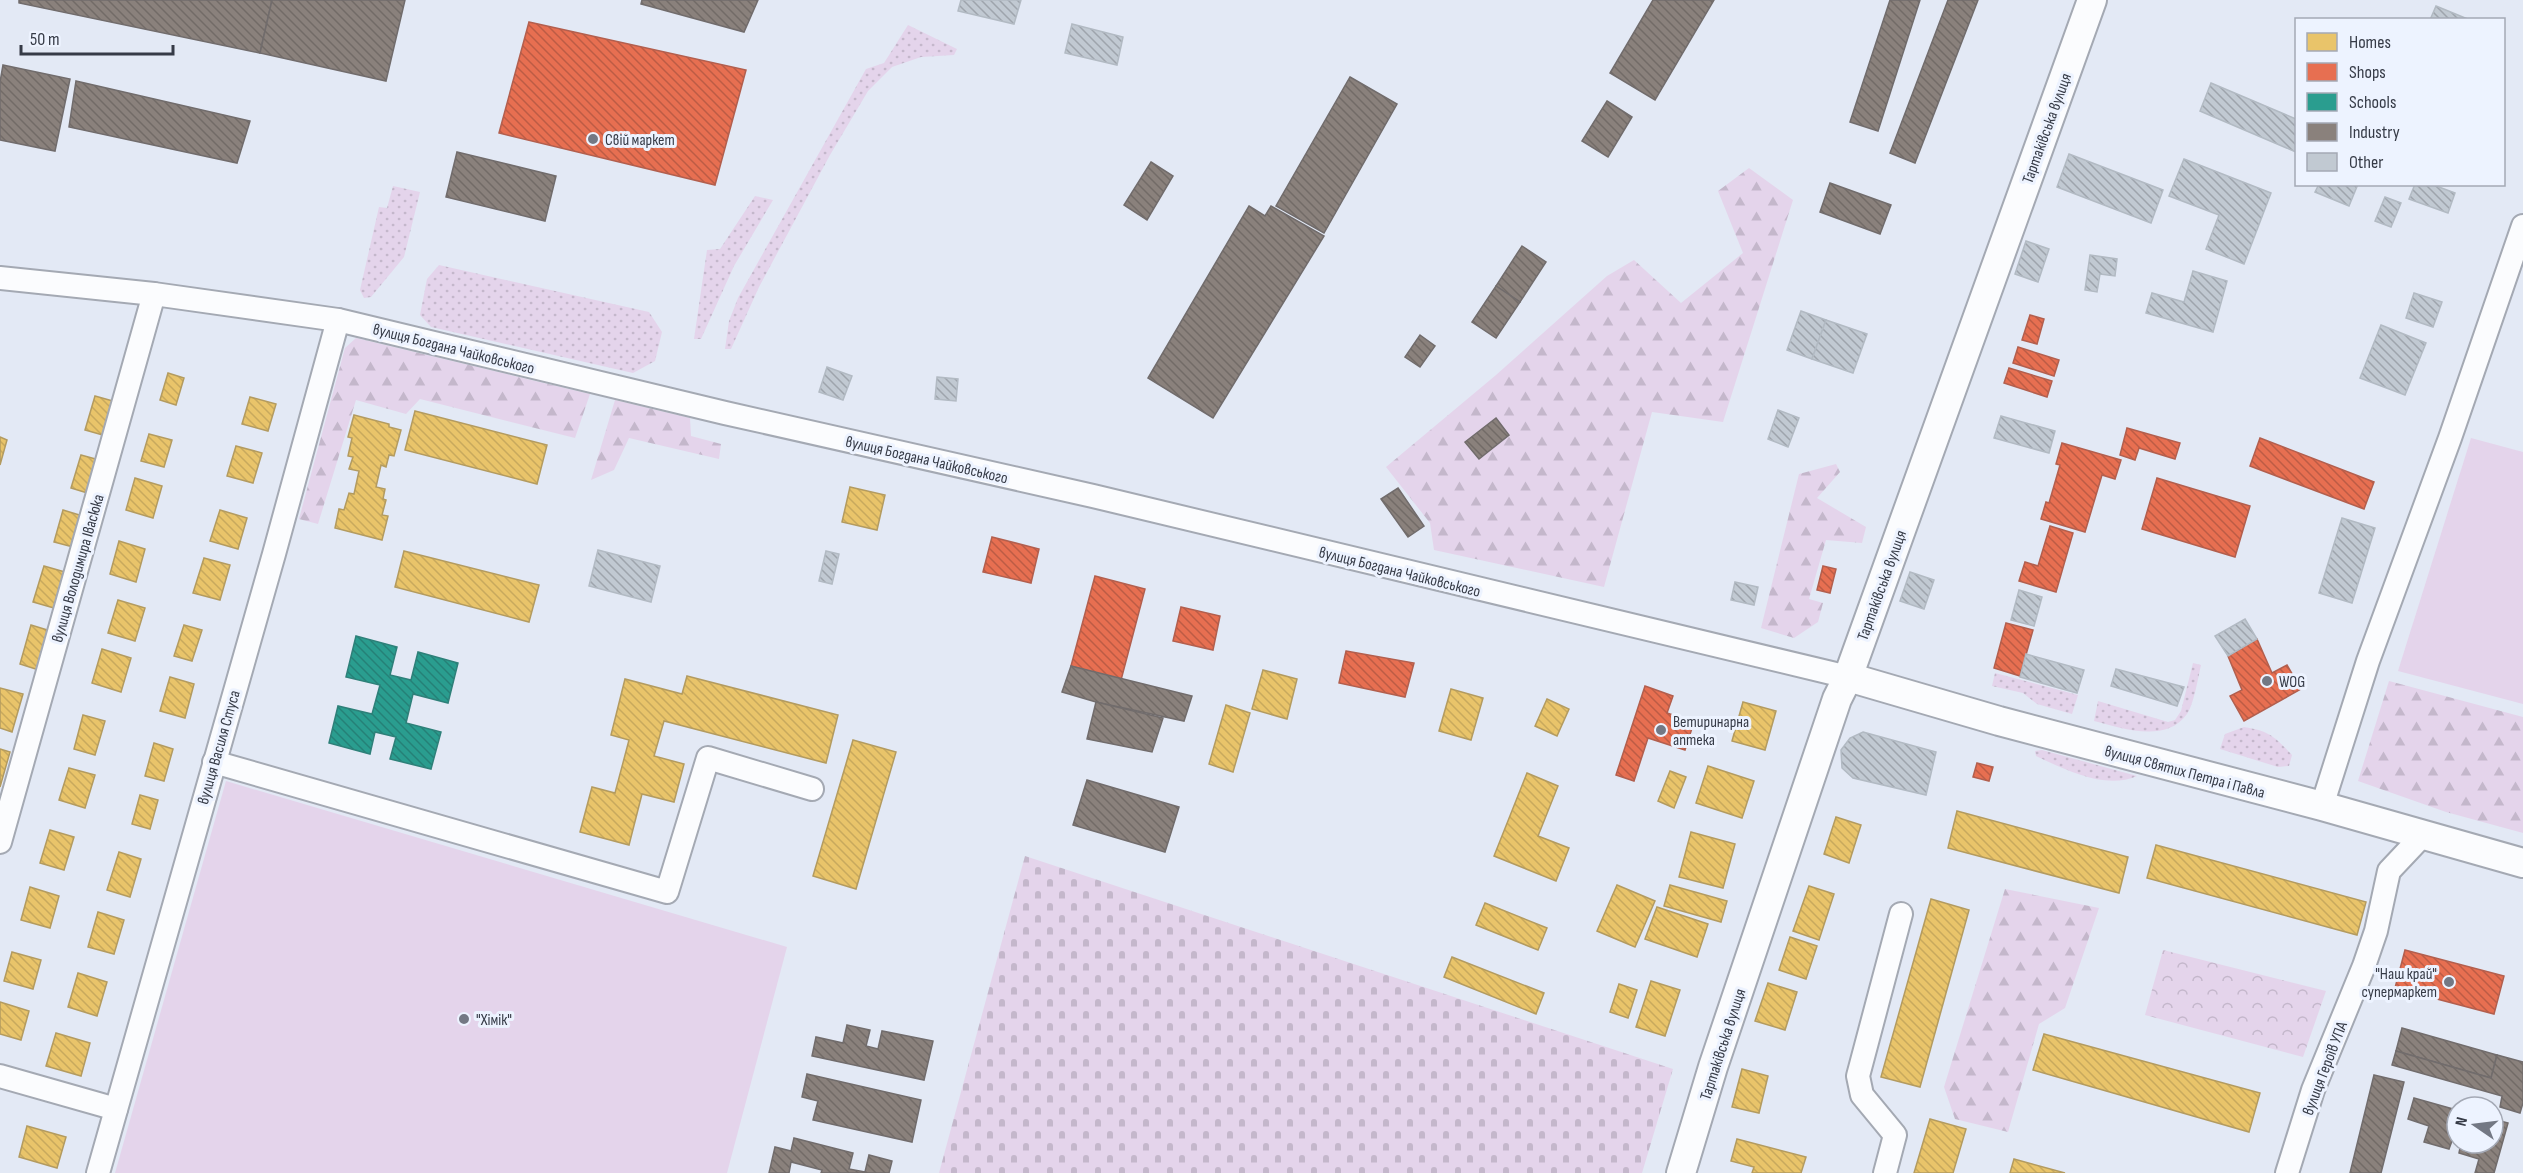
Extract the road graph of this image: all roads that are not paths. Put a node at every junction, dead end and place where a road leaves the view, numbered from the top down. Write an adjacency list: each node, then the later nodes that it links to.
1 (2092, 0): 6 (street, Тартаківська вулиця)
2 (2523, 226): 9 (street)
3 (0, 278): 4 (street, вулиця Богдана Чайковського)
4 (154, 294): 5 (street, вулиця Богдана Чайковського); 11 (street, вулиця Володимира Івасюка)
5 (338, 321): 6 (street, вулиця Богдана Чайковського); 7 (street, вулиця Василя Стуса)
6 (1848, 677): 9 (street, вулиця Святих Петра і Павла); 17 (street, Тартаківська вулиця)
7 (214, 762): 8 (street); 15 (street, вулиця Василя Стуса)
8 (812, 789)
9 (2322, 806): 10 (street, вулиця Святих Петра і Павла)
10 (2422, 836): 12 (street, вулиця Святих Петра і Павла); 19 (street, вулиця Героїв УПА)
11 (0, 842)
12 (2523, 862)
13 (1901, 914): 18 (street)
14 (0, 1076): 15 (street)
15 (116, 1109): 16 (street, вулиця Василя Стуса)
16 (98, 1173)
17 (1682, 1173)
18 (1885, 1173)
19 (2287, 1173)

